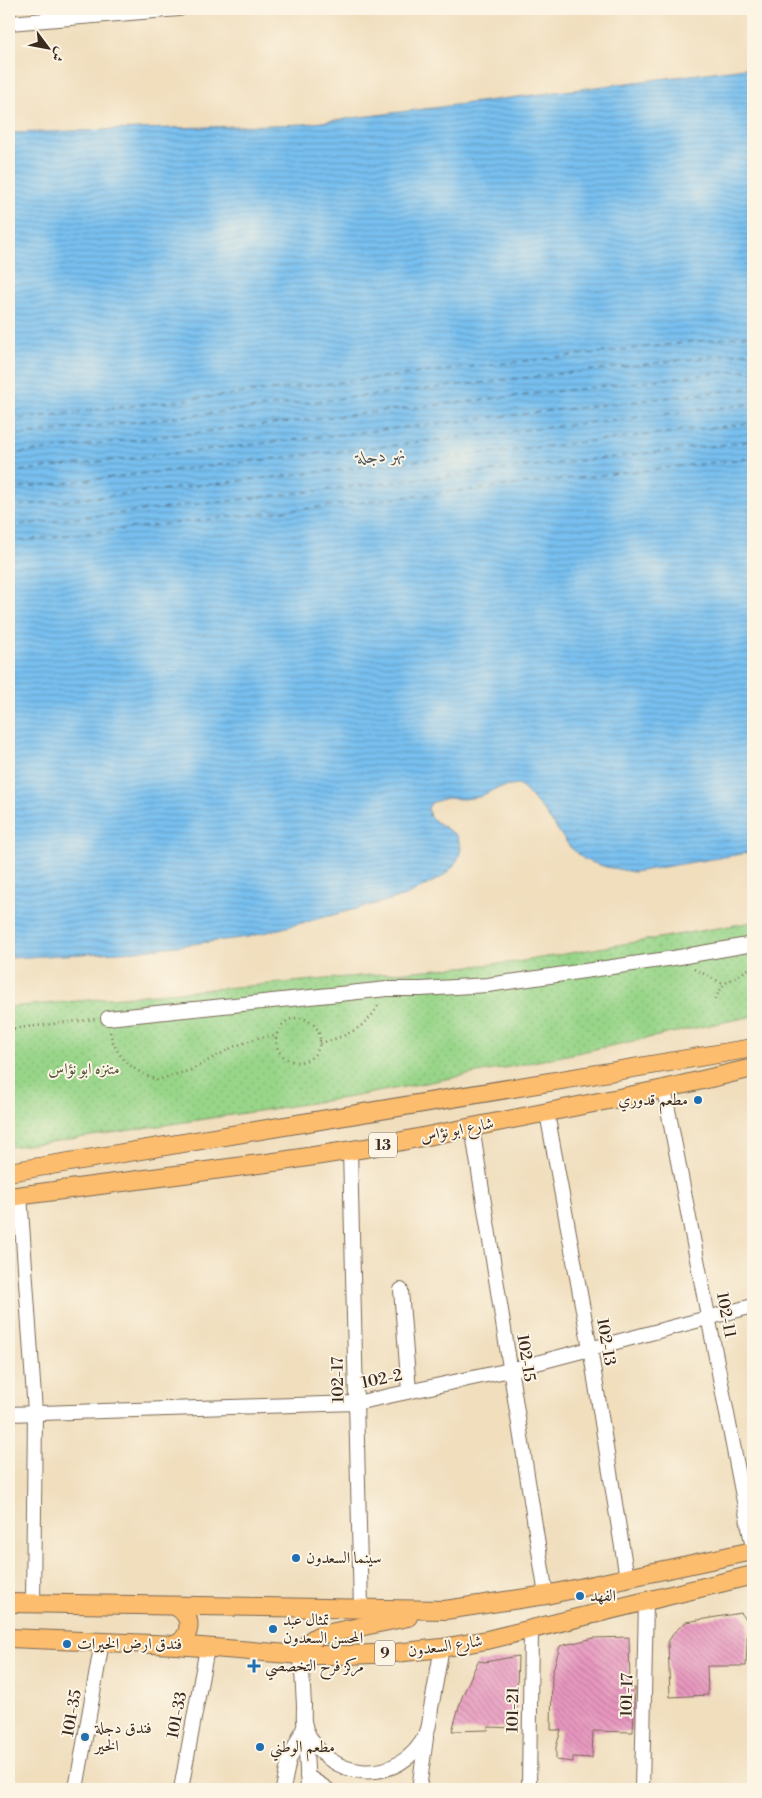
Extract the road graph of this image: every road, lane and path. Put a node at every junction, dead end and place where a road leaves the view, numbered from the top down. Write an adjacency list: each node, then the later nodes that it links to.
1 (179, 9): 2 (street)
2 (37, 15): 3 (street)
3 (9, 23)
4 (753, 944): 5 (street)
5 (674, 958): 7 (path); 8 (street)
6 (753, 966): 7 (path)
7 (724, 984): 9 (path)
8 (387, 990): 10 (street); 13 (path)
9 (715, 1000)
10 (108, 1018): 11 (path); 12 (path)
11 (9, 1029)
12 (276, 1036): 13 (path); 13 (path)
13 (320, 1044)
14 (753, 1048): 20 (main road, شارع ابو نؤاس / 13)
15 (753, 1068): 16 (main road, شارع ابو نؤاس / 13)
16 (664, 1089): 17 (main road, شارع ابو نؤاس / 13); 24 (street, 102-11)
17 (547, 1113): 18 (main road, شارع ابو نؤاس / 13); 25 (street, 102-13)
18 (472, 1127): 19 (main road, شارع ابو نؤاس / 13); 26 (street, 102-15)
19 (350, 1150): 21 (main road, شارع ابو نؤاس / 13); 28 (street, 102-17)
20 (9, 1172)
21 (14, 1196): 29 (street)
22 (401, 1290): 27 (street)
23 (753, 1306): 24 (street, 102-2)
24 (709, 1318): 25 (street, 102-2); 31 (street, 102-11)
25 (590, 1348): 26 (street, 102-2); 33 (street, 102-13)
26 (510, 1370): 27 (street, 102-2); 34 (street, 102-15)
27 (409, 1391): 28 (street, 102-2)
28 (356, 1403): 29 (street, 102-2); 39 (street, 102-17)
29 (35, 1412): 30 (street, 102-2); 37 (street)
30 (9, 1414)
31 (753, 1550): 33 (main road)
32 (753, 1575): 35 (main road, شارع السعدون / 9)
33 (627, 1578): 34 (main road)
34 (546, 1595): 40 (main road)
35 (646, 1600): 41 (main road, شارع السعدون / 9); 57 (street, 101-17)
36 (9, 1603): 37 (main road)
37 (34, 1604): 38 (main road)
38 (177, 1607): 39 (main road); 44 (main road)
39 (361, 1609): 40 (main road)
40 (445, 1610): 47 (main road)
41 (531, 1630): 46 (main road, شارع السعدون / 9); 56 (street, 101-21)
42 (9, 1638): 43 (main road, شارع السعدون / 9)
43 (102, 1642): 44 (main road, شارع السعدون / 9); 51 (street, 101-35)
44 (176, 1645): 45 (main road, شارع السعدون / 9)
45 (207, 1648): 47 (main road, شارع السعدون / 9); 52 (street, 101-33)
46 (442, 1648): 47 (main road, شارع السعدون / 9); 49 (street)
47 (301, 1655): 48 (street)
48 (304, 1725): 49 (street); 50 (street); 53 (street)
49 (427, 1733): 55 (street)
50 (307, 1782): 54 (street)
51 (76, 1789)
52 (181, 1789)
53 (283, 1789)
54 (328, 1789)
55 (419, 1789)
56 (530, 1789)
57 (642, 1789)

